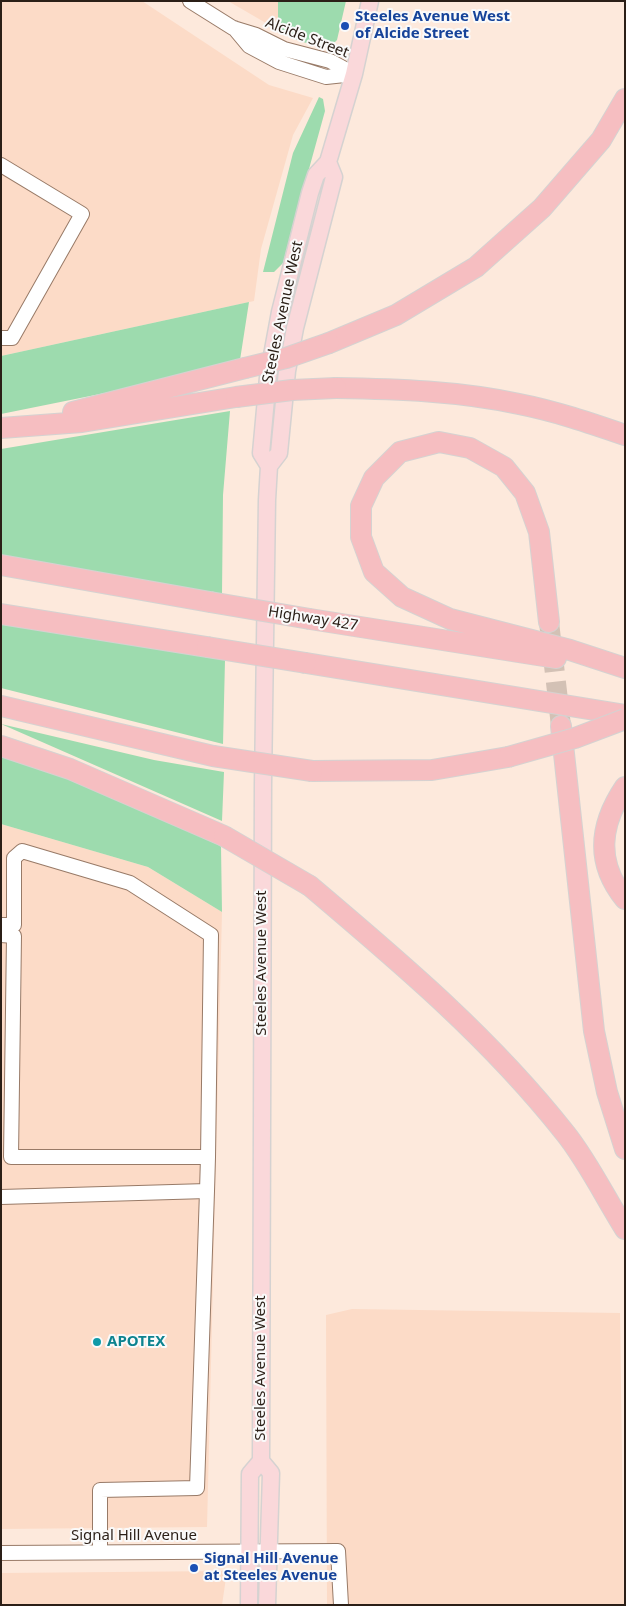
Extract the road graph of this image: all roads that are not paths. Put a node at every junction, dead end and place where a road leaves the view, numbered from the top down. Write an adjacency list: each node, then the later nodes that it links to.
1 (190, 1): 3 (street, Alcide Street)
2 (370, 1): 3 (main road, Steeles Avenue West)
3 (354, 74): 26 (main road, Steeles Avenue West)
4 (625, 99): 7 (highway, bridge)
5 (1, 165): 6 (street)
6 (1, 338)
7 (10, 427): 8 (highway, bridge)
8 (625, 435)
9 (1, 565): 12 (highway, Highway 427, bridge)
10 (1, 614): 14 (highway, bridge)
11 (549, 622): 12 (highway)
12 (625, 669)
13 (1, 706): 14 (highway, bridge)
14 (625, 717)
15 (561, 726): 21 (highway)
16 (1, 746): 25 (highway, bridge)
17 (625, 787): 18 (highway)
18 (625, 898)
19 (1, 925): 22 (street)
20 (1, 935): 22 (street)
21 (625, 1149)
22 (208, 1157): 23 (street)
23 (207, 1191): 24 (street); 29 (street)
24 (1, 1198)
25 (625, 1229)
26 (261, 1461): 27 (main road, Steeles Avenue West); 28 (main road, Steeles Avenue West)
27 (249, 1551): 28 (street, Signal Hill Avenue); 29 (street, Signal Hill Avenue); 31 (main road, Steeles Avenue West)
28 (268, 1551): 32 (main road, Steeles Avenue West); 33 (street, Signal Hill Avenue)
29 (100, 1552): 30 (street, Signal Hill Avenue)
30 (1, 1553)
31 (249, 1605)
32 (267, 1605)
33 (341, 1605)

